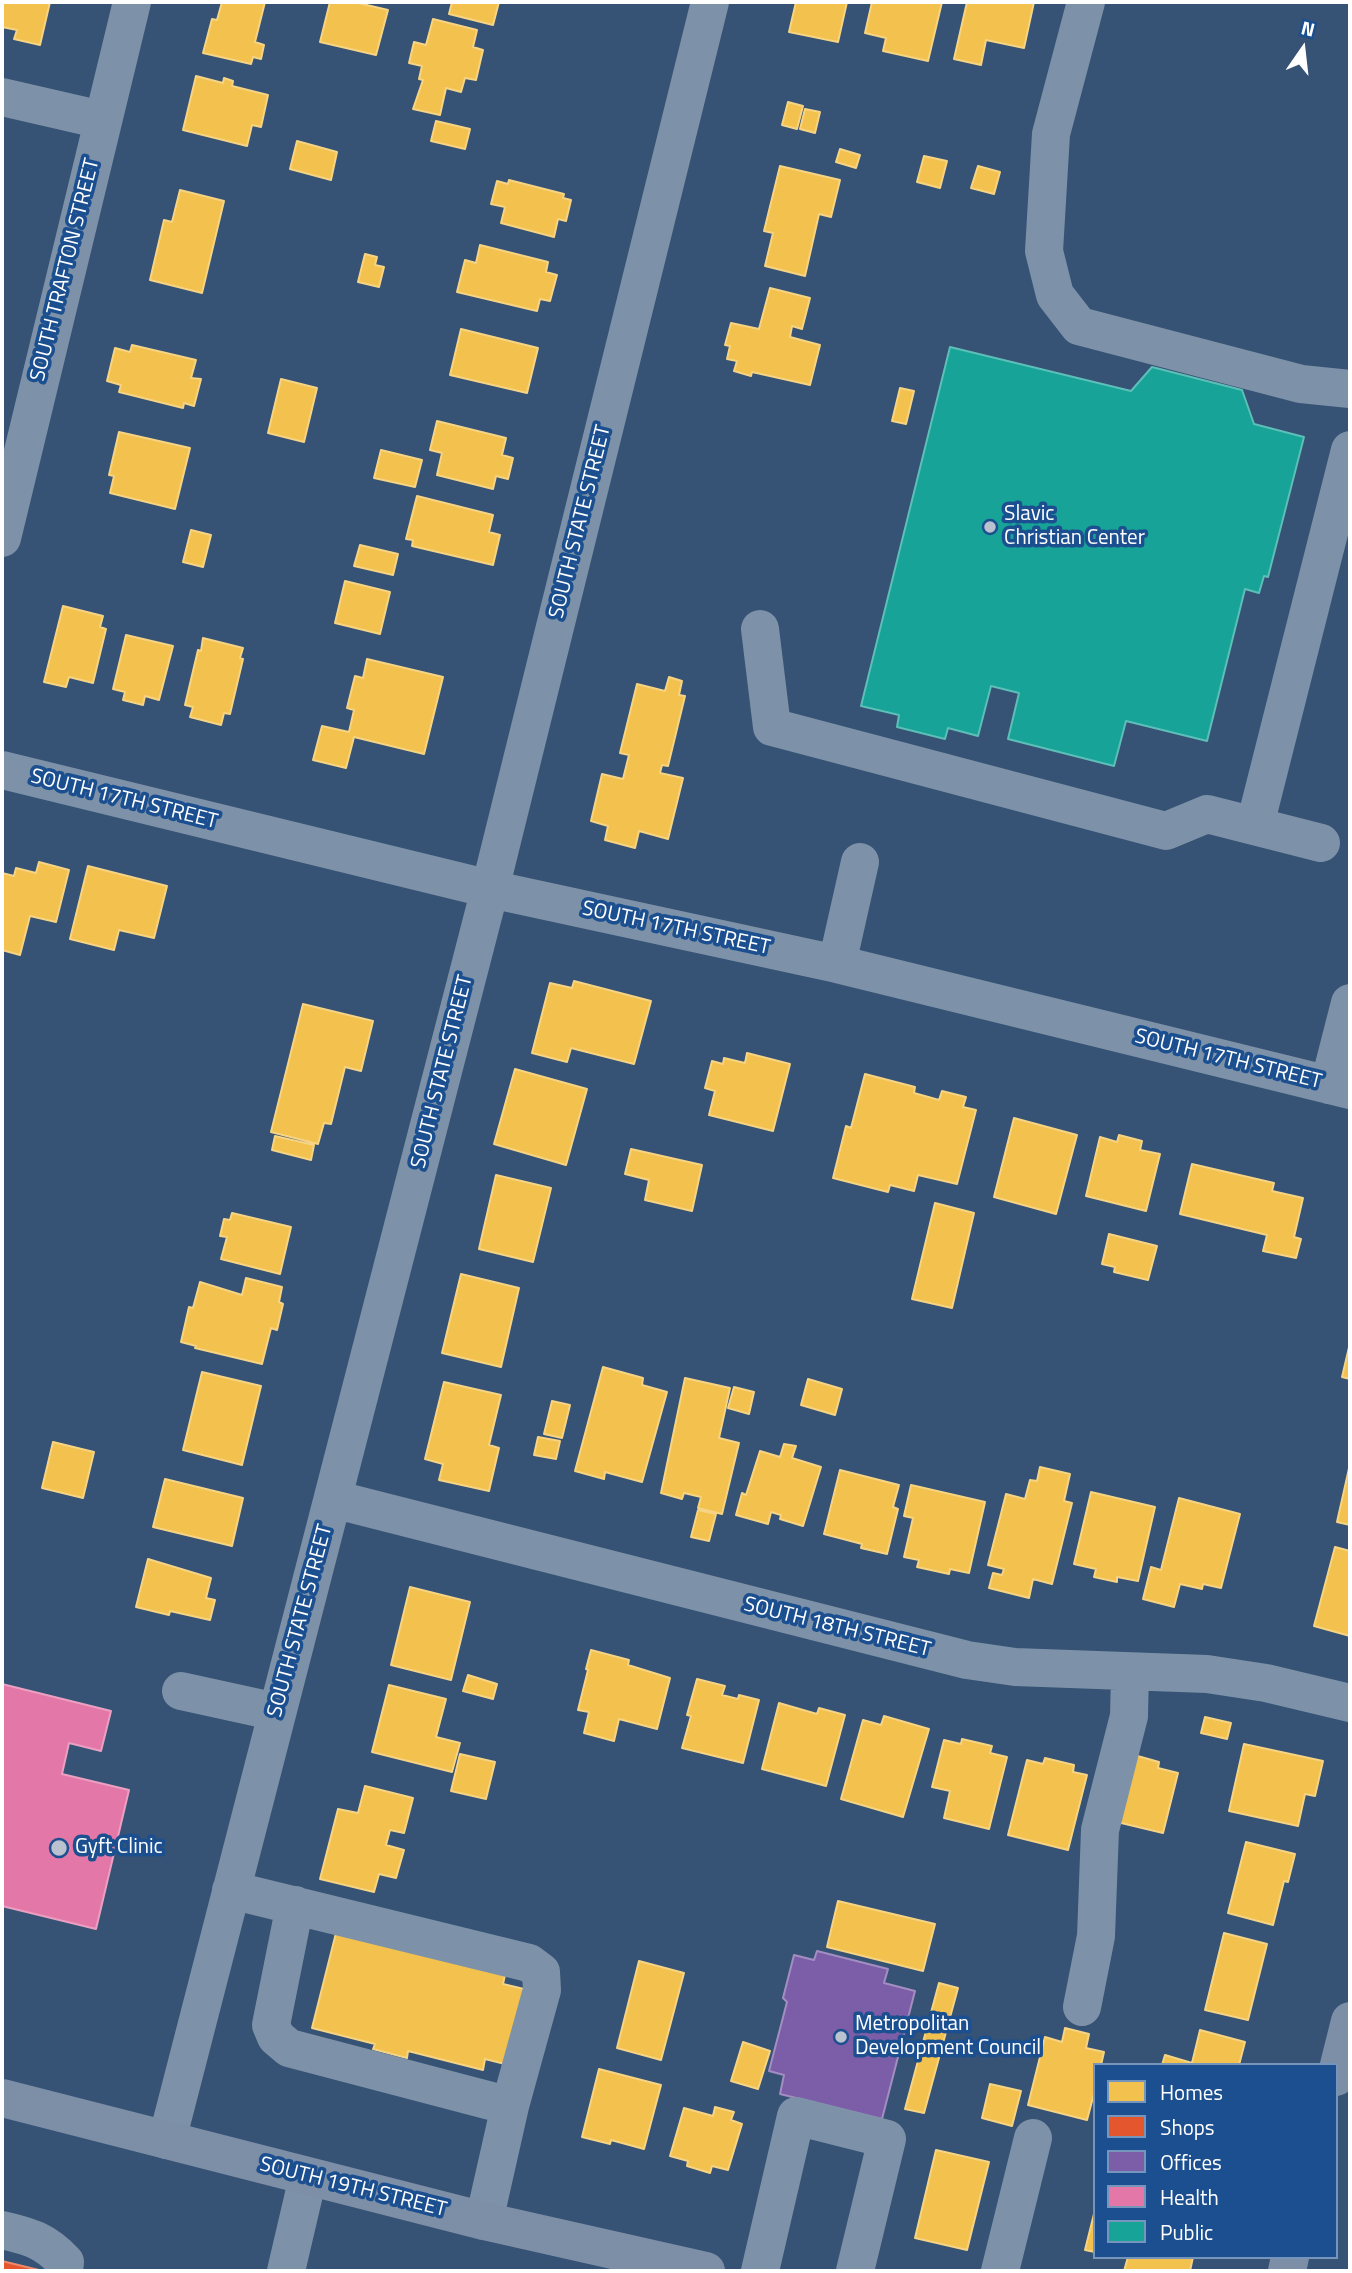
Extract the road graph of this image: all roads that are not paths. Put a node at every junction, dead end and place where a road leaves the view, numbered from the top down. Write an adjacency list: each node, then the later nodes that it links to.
1 (132, 2): 5 (street, SOUTH TRAFTON STREET)
2 (710, 2): 14 (street, SOUTH STATE STREET)
3 (1086, 2): 6 (street)
4 (2, 97): 5 (street)
5 (102, 120): 8 (street, SOUTH TRAFTON STREET)
6 (1348, 379)
7 (1350, 450): 11 (street)
8 (2, 538)
9 (760, 629): 11 (street)
10 (2, 770): 14 (street, SOUTH 17TH STREET)
11 (1255, 825): 12 (street)
12 (1321, 843)
13 (860, 862): 15 (street)
14 (490, 889): 15 (street, SOUTH 17TH STREET); 18 (street, SOUTH STATE STREET)
15 (837, 964): 17 (street, SOUTH 17TH STREET)
16 (1350, 1003): 17 (street)
17 (1340, 1088)
18 (332, 1499): 19 (street, SOUTH 18TH STREET); 22 (street, SOUTH STATE STREET)
19 (1130, 1673): 21 (street, SOUTH 18TH STREET); 25 (street)
20 (181, 1691): 22 (street)
21 (1350, 1703)
22 (277, 1712): 23 (street, SOUTH STATE STREET)
23 (231, 1890): 24 (street); 31 (street, SOUTH STATE STREET)
24 (295, 1905): 29 (street); 29 (street)
25 (1082, 2007)
26 (1350, 2021): 27 (main road)
27 (1338, 2069)
28 (2, 2098): 31 (main road, SOUTH 19TH STREET)
29 (510, 2106): 33 (street)
30 (1033, 2138): 40 (street)
31 (167, 2140): 32 (main road, SOUTH 19TH STREET)
32 (308, 2177): 33 (main road, SOUTH 19TH STREET); 36 (street)
33 (484, 2221): 37 (main road, SOUTH 19TH STREET)
34 (2, 2230): 35 (street)
35 (64, 2271)
36 (286, 2271)
37 (706, 2271)
38 (760, 2271): 39 (street)
39 (855, 2271)
40 (1000, 2271)

